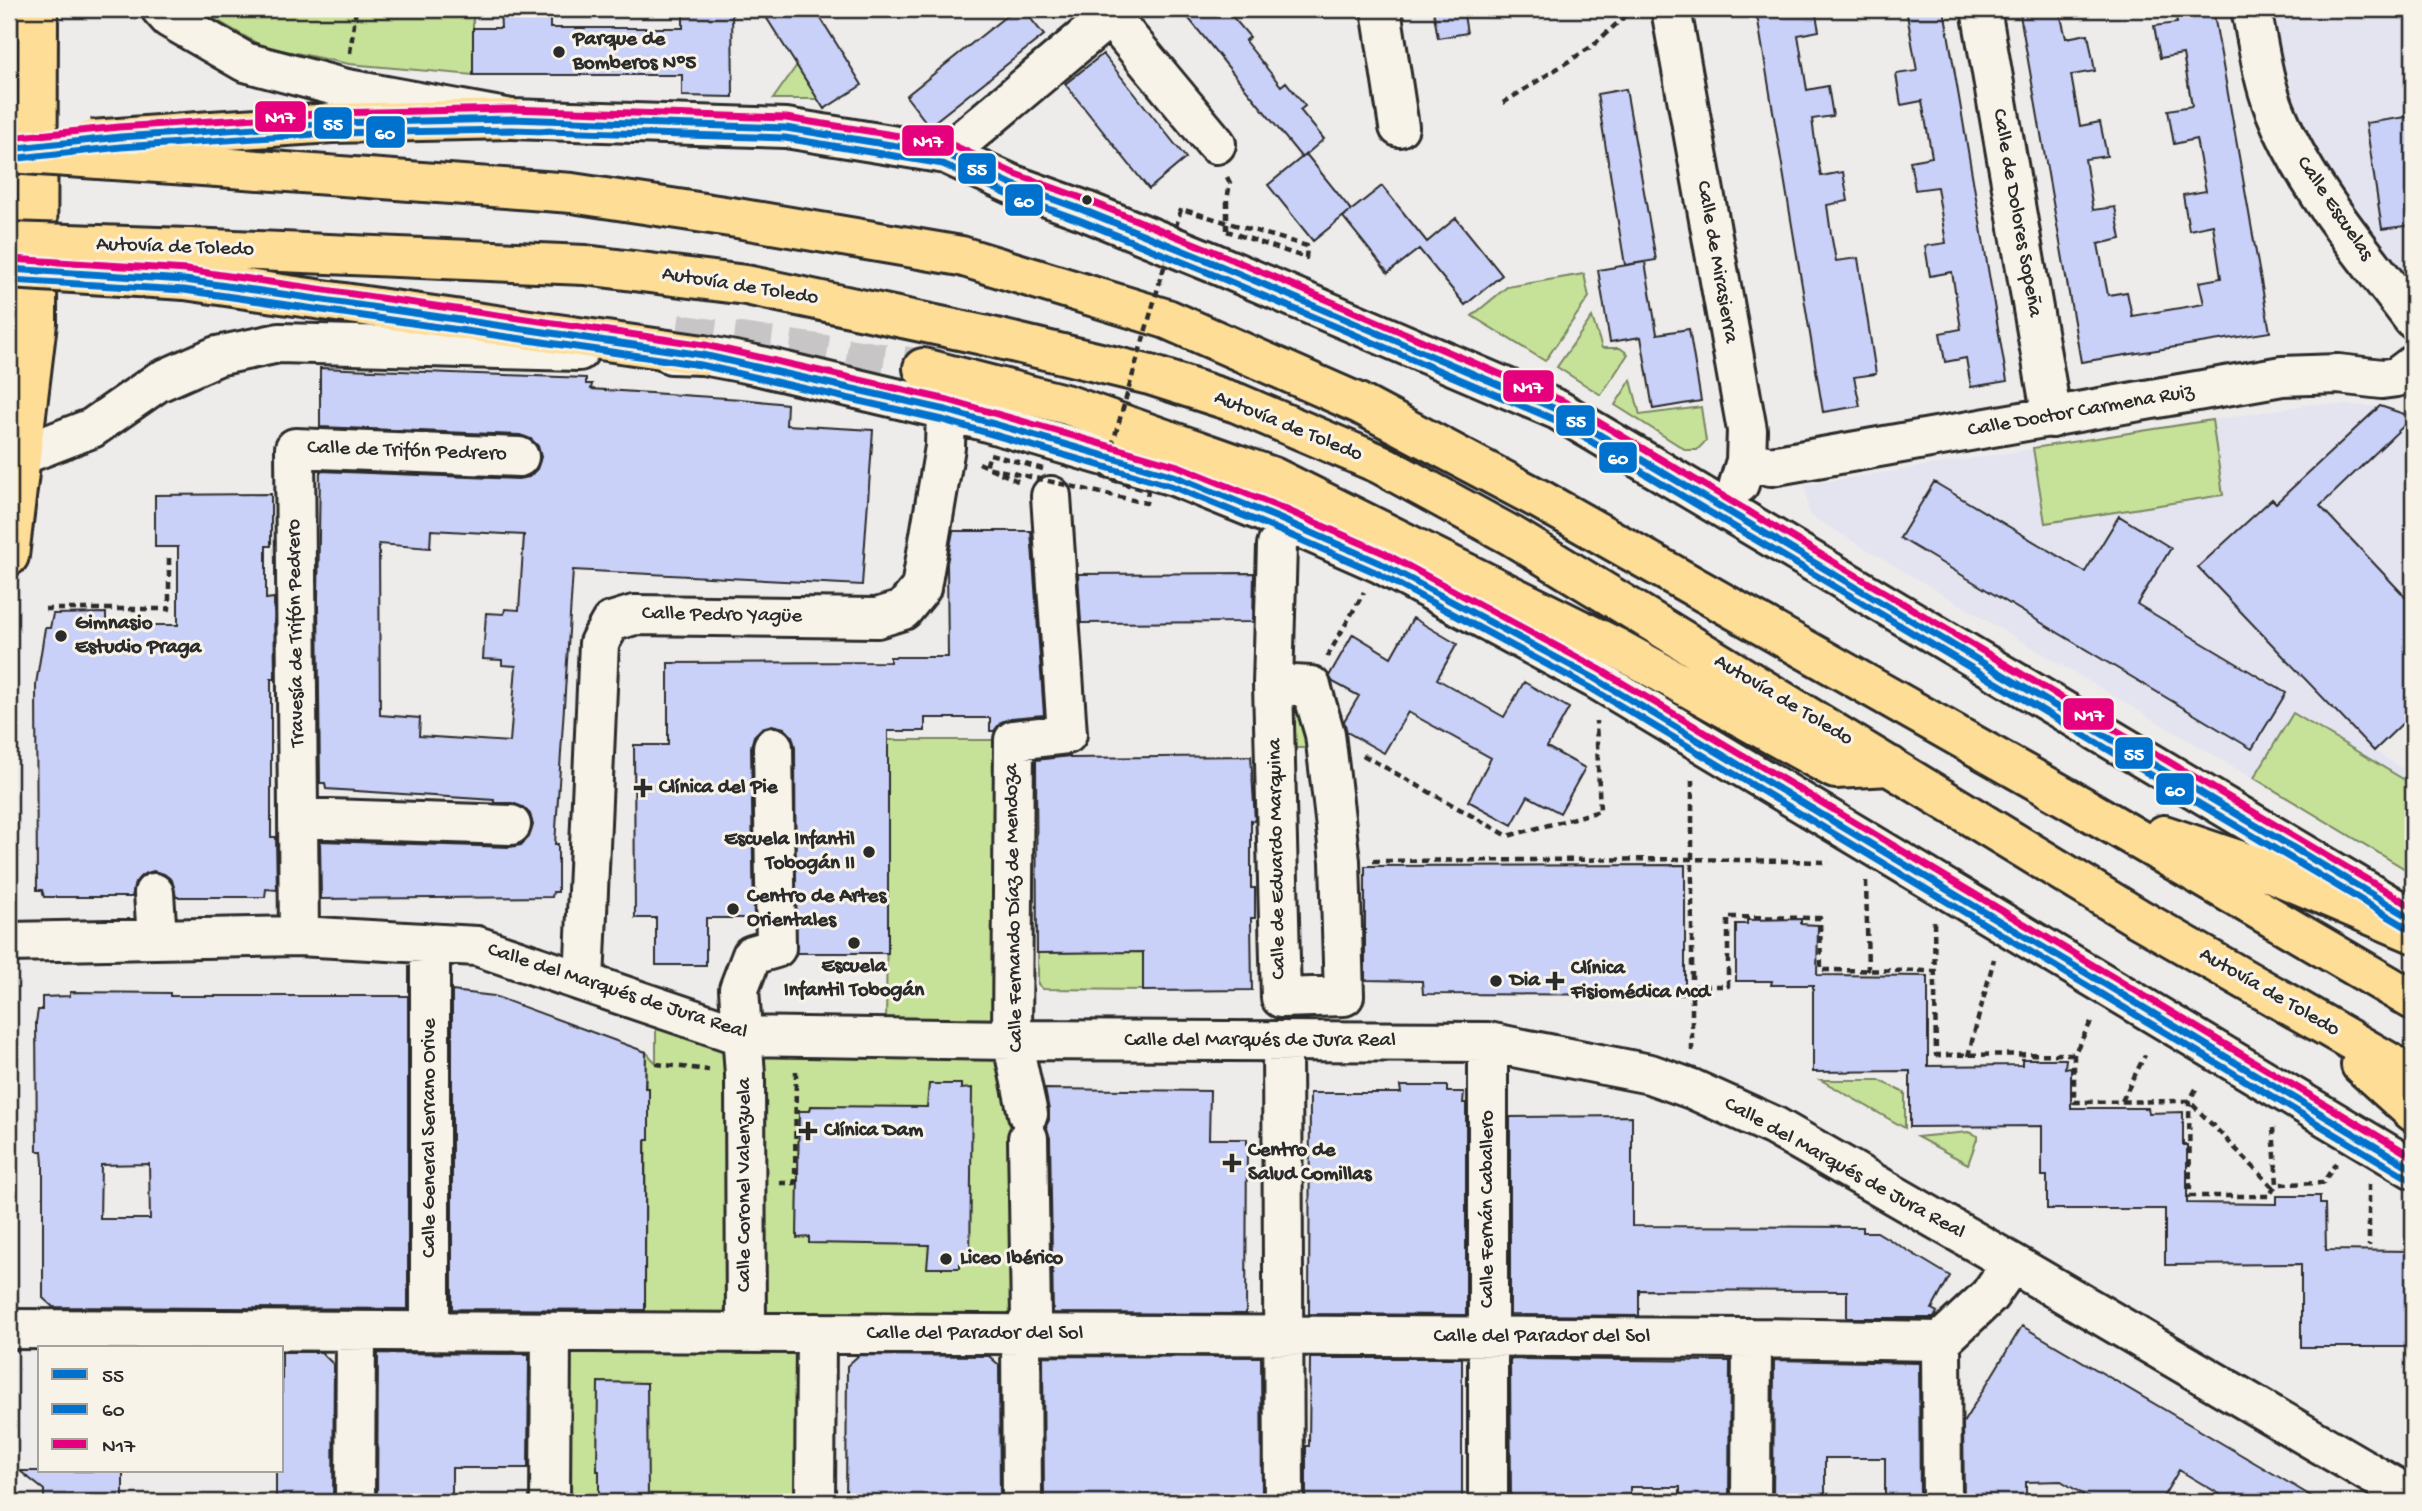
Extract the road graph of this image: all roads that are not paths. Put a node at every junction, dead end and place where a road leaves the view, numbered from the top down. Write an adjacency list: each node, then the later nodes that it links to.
1 (38, 9): 25 (main road)
2 (161, 9): 8 (street)
3 (1381, 9): 9 (street)
4 (1671, 9): 26 (street, Calle de Mirasierra)
5 (1981, 9): 22 (street, Calle de Dolores Sopeña)
6 (2251, 9): 17 (street, Calle Escuelas)
7 (1107, 13): 10 (street); 13 (street)
8 (511, 119): 11 (main road); 13 (street)
9 (1399, 127)
10 (1216, 144)
11 (215, 149): 12 (main road, bridge); 34 (main road)
12 (9, 151)
13 (946, 155): 28 (street)
14 (9, 242): 15 (main road, Autovía de Toledo, bridge)
15 (187, 264): 16 (main road, bridge); 18 (main road); 33 (main road, Autovía de Toledo)
16 (9, 269)
17 (2413, 319)
18 (704, 355): 21 (street); 25 (street)
19 (2413, 365): 22 (street, Calle Doctor Carmena Ruiz)
20 (923, 368): 33 (main road)
21 (946, 411): 44 (street, Calle Pedro Yagüe); 53 (street)
22 (2052, 418): 26 (street, Calle Doctor Carmena Ruiz)
23 (295, 448): 24 (street, Calle de Trifón Pedrero); 35 (street, Travesía de Trifón Pedrero)
24 (519, 457)
25 (14, 458): 30 (main road)
26 (1746, 461): 28 (street, Calle de Mirasierra)
27 (1047, 483): 48 (street, Calle Fernando Díaz de Mendoza)
28 (1723, 510): 38 (street)
29 (1277, 545): 31 (street, Calle de Eduardo Marquina)
30 (9, 556)
31 (1273, 684): 31 (street, Calle de Eduardo Marquina)
32 (773, 747): 47 (street, Calle Coronel Valenzuela)
33 (1890, 766): 46 (main road, Autovía de Toledo)
34 (2083, 807): 39 (main road); 45 (main road)
35 (299, 818): 36 (street); 40 (street, Travesía de Trifón Pedrero)
36 (511, 825)
37 (155, 893): 41 (street)
38 (2413, 919)
39 (2413, 933)
40 (299, 936): 41 (street, Calle del Marqués de Jura Real); 43 (street, Calle del Marqués de Jura Real)
41 (157, 939): 42 (street, Calle del Marqués de Jura Real)
42 (9, 942)
43 (430, 944): 44 (street, Calle del Marqués de Jura Real); 57 (street, Calle General Serrano Orive)
44 (584, 981): 47 (street, Calle del Marqués de Jura Real)
45 (2413, 1000)
46 (2308, 1016): 51 (main road, Autovía de Toledo); 52 (main road)
47 (743, 1036): 48 (street, Calle del Marqués de Jura Real); 59 (street, Calle Coronel Valenzuela)
48 (1012, 1040): 49 (street, Calle del Marqués de Jura Real); 61 (street, Calle Fernando Díaz de Mendoza)
49 (1282, 1041): 50 (street, Calle del Marqués de Jura Real); 62 (street)
50 (1488, 1042): 54 (street, Calle del Marqués de Jura Real); 63 (street, Calle Fernán Caballero)
51 (2413, 1076)
52 (2413, 1112)
53 (2413, 1169)
54 (2012, 1263): 65 (street); 66 (street, Calle del Marqués de Jura Real)
55 (9, 1329): 56 (street, Calle del Parador del Sol)
56 (356, 1331): 57 (street, Calle del Parador del Sol); 67 (street)
57 (430, 1331): 58 (street, Calle del Parador del Sol)
58 (551, 1332): 59 (street, Calle del Parador del Sol); 68 (street)
59 (746, 1333): 60 (street, Calle del Parador del Sol)
60 (816, 1333): 61 (street, Calle del Parador del Sol); 69 (street)
61 (1021, 1335): 62 (street, Calle del Parador del Sol); 70 (street, Calle Fernando Díaz de Mendoza)
62 (1284, 1336): 63 (street, Calle del Parador del Sol); 71 (street)
63 (1489, 1337): 64 (street, Calle del Parador del Sol); 72 (street, Calle Fernán Caballero)
64 (1752, 1338): 65 (street, Calle del Parador del Sol); 73 (street)
65 (1941, 1341): 74 (street)
66 (2413, 1498)
67 (355, 1502)
68 (550, 1502)
69 (815, 1502)
70 (1022, 1502)
71 (1284, 1502)
72 (1488, 1502)
73 (1751, 1502)
74 (1942, 1502)

